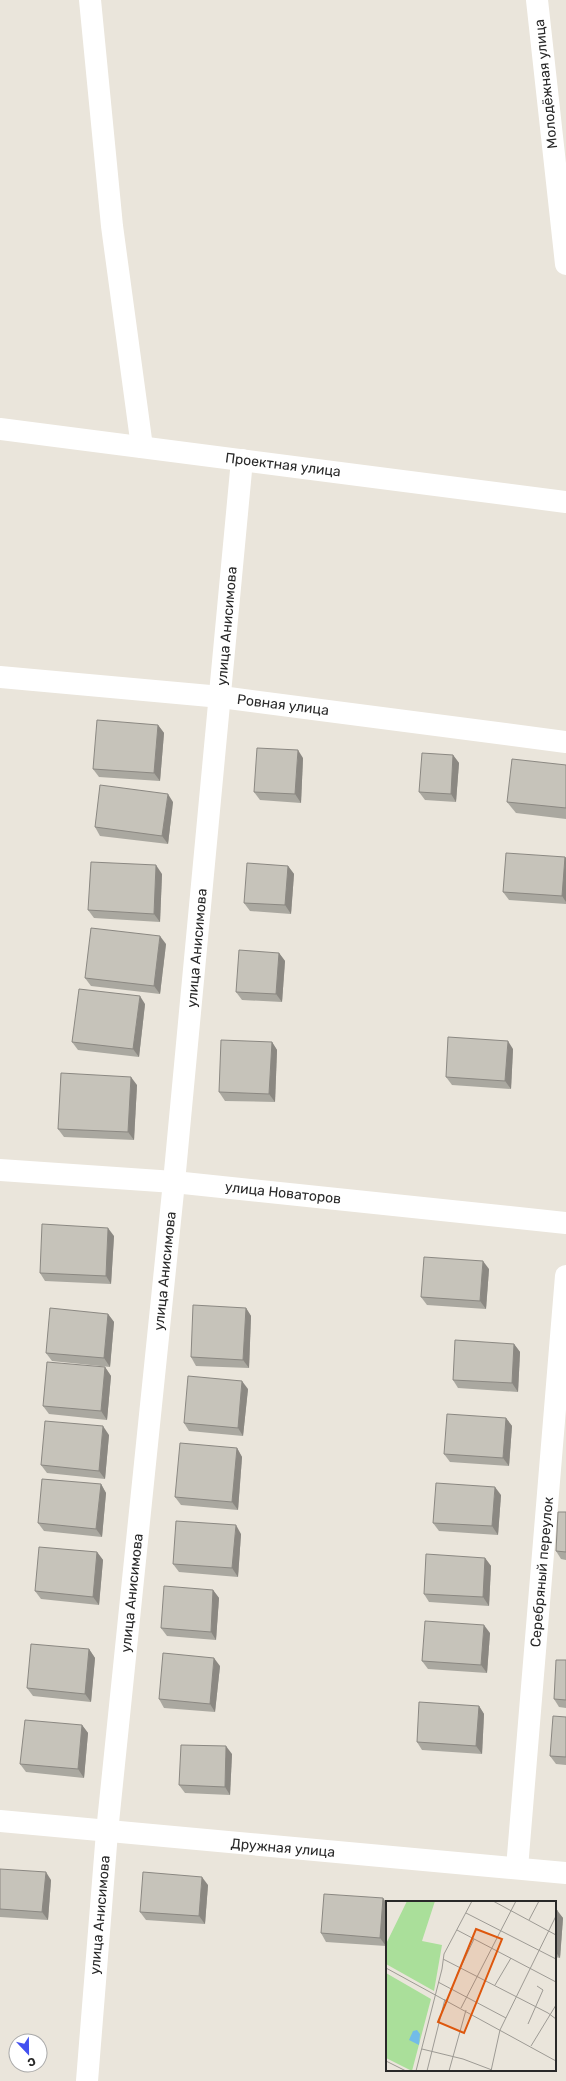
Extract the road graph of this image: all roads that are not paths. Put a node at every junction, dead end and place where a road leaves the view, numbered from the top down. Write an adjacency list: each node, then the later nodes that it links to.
1 (90, 0): 5 (street)
2 (537, 0): 3 (street, Молодёжная улица)
3 (566, 264)
4 (0, 429): 5 (street, Проектная улица)
5 (142, 447): 6 (street, Проектная улица)
6 (242, 460): 7 (street, Проектная улица); 9 (street, улица Анисимова)
7 (566, 502)
8 (0, 677): 9 (street, Ровная улица)
9 (220, 697): 10 (street, Ровная улица); 12 (street, улица Анисимова)
10 (566, 742)
11 (0, 1170): 12 (street, улица Новаторов)
12 (174, 1182): 13 (street, улица Новаторов); 16 (street, улица Анисимова)
13 (566, 1223)
14 (566, 1276): 17 (street, Серебряный переулок)
15 (0, 1821): 16 (street, Дружная улица)
16 (107, 1832): 17 (street, Дружная улица); 19 (street, улица Анисимова)
17 (517, 1868): 18 (street, Дружная улица)
18 (566, 1873)
19 (86, 2081)

